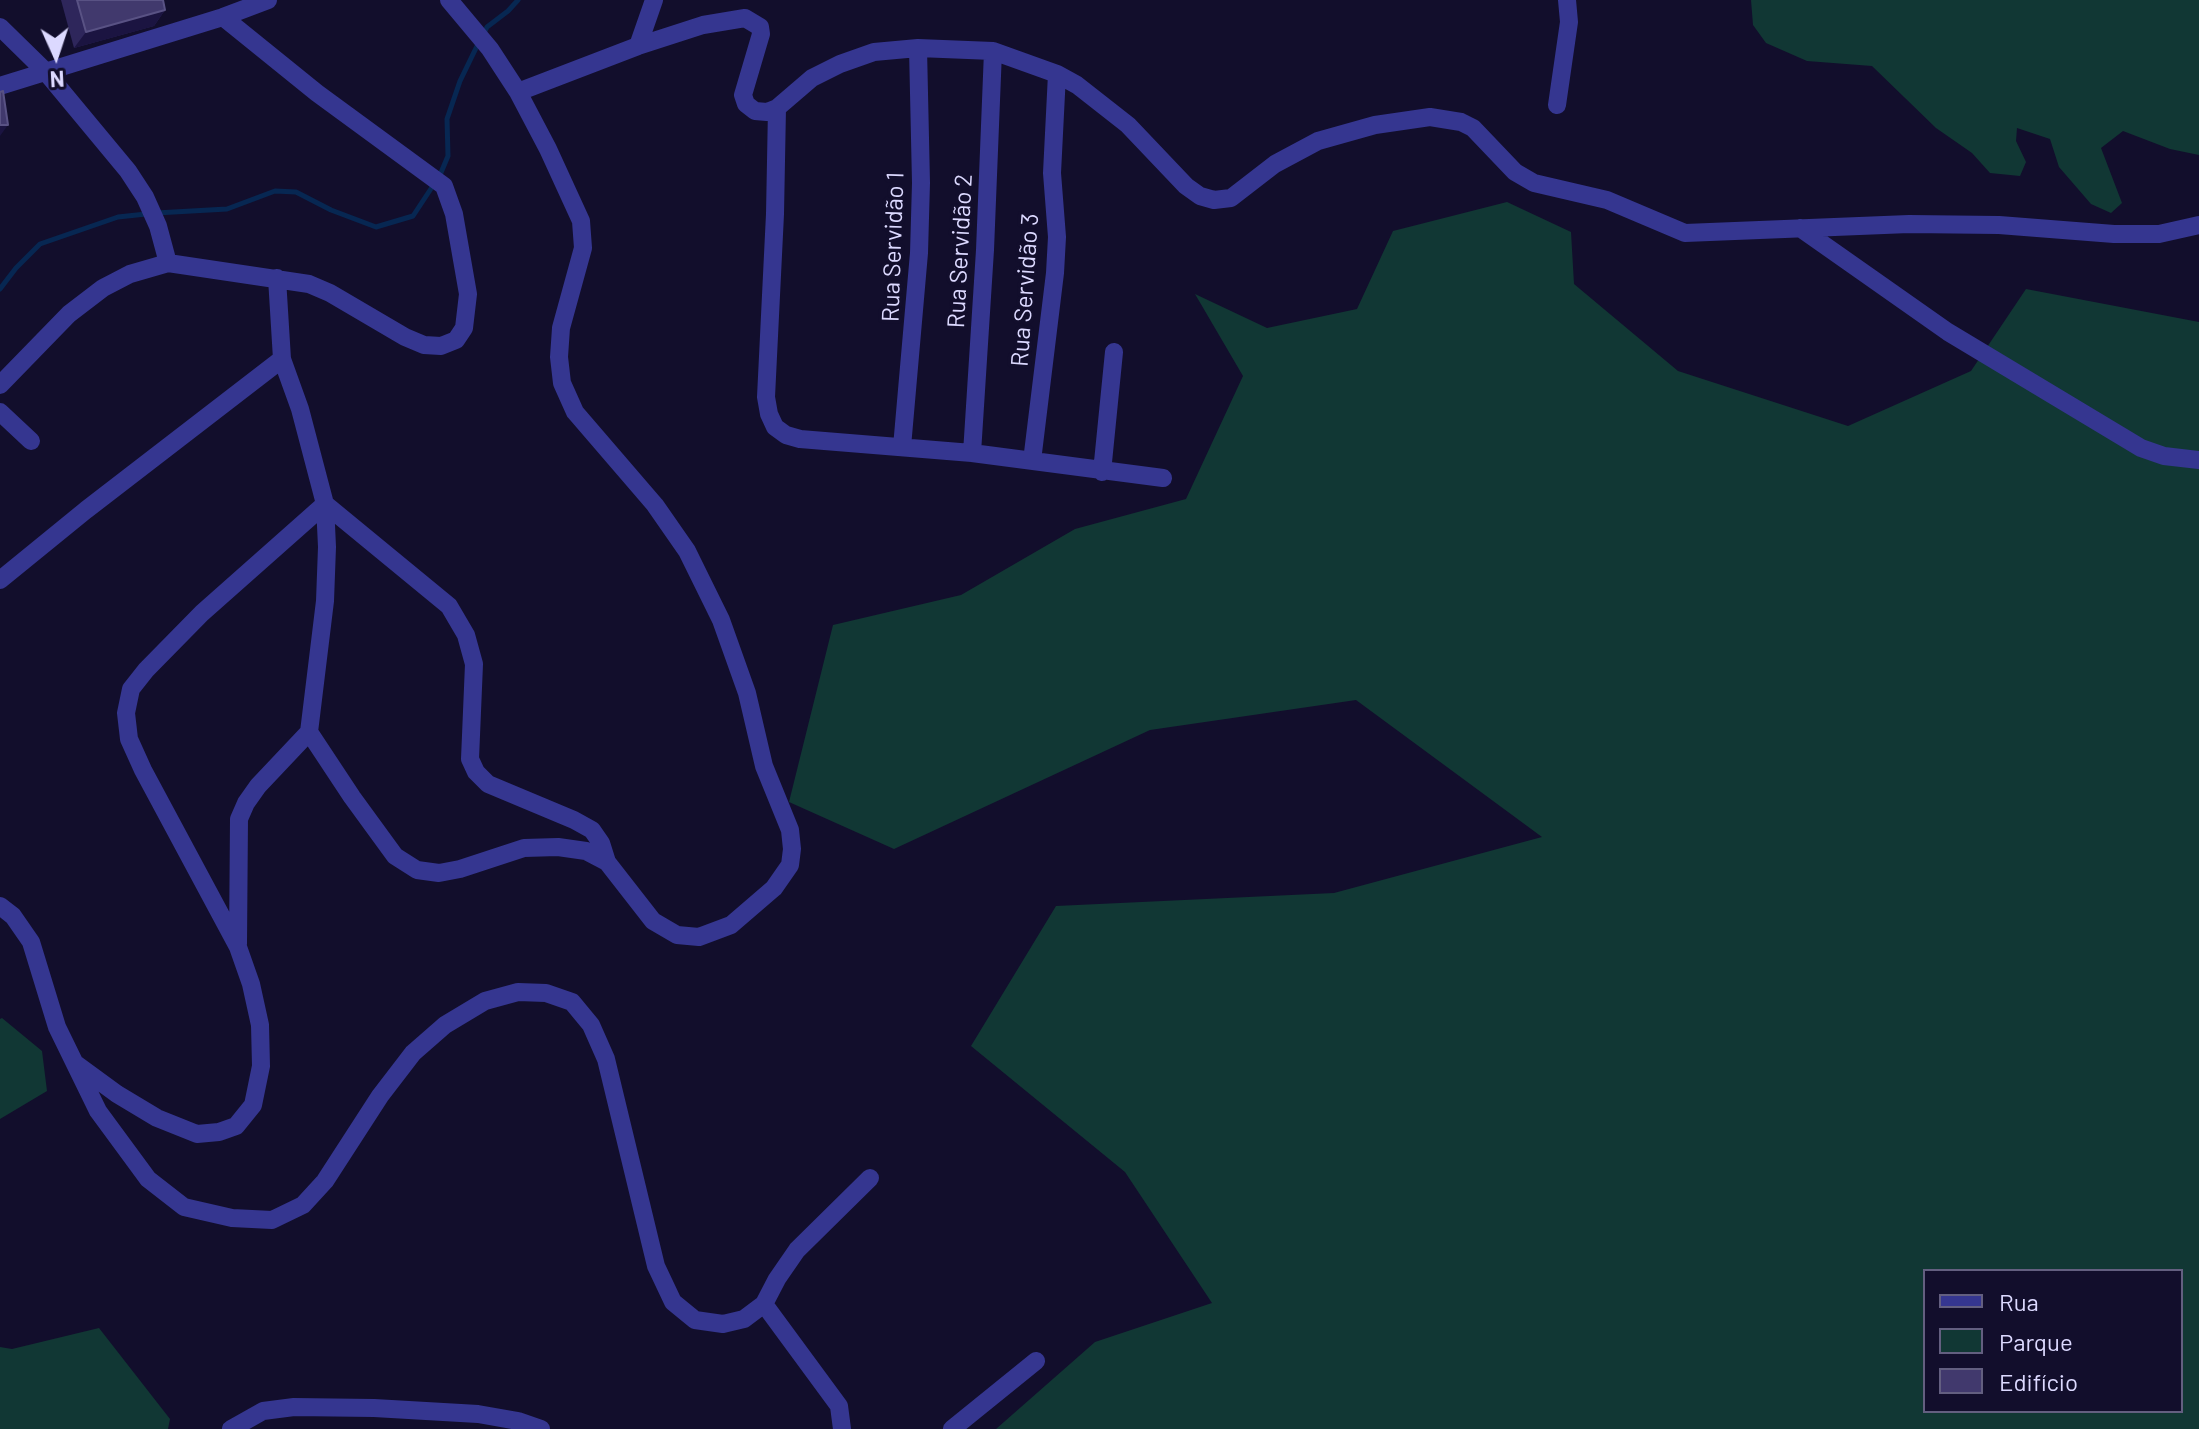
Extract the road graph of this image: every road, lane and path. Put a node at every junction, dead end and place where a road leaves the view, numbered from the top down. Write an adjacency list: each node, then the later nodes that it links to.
1 (268, 0): 5 (street)
2 (449, 0): 13 (street)
3 (654, 0): 7 (street)
4 (1567, 0): 14 (street)
5 (223, 17): 10 (street); 19 (street)
6 (0, 27): 10 (street)
7 (638, 46): 13 (street); 15 (street)
8 (918, 48): 9 (street); 15 (street); 25 (street, Rua Servidão 1)
9 (993, 51): 11 (street); 26 (street, Rua Servidão 2)
10 (45, 71): 12 (street); 18 (street)
11 (1057, 74): 17 (street); 28 (street, Rua Servidão 3)
12 (0, 86)
13 (518, 92): 34 (street)
14 (1557, 105)
15 (777, 108): 25 (street)
16 (2199, 225): 17 (street)
17 (1800, 228): 27 (street)
18 (168, 263): 19 (street); 22 (street)
19 (277, 278): 21 (street)
20 (1114, 352): 29 (street)
21 (282, 359): 31 (street); 32 (street)
22 (0, 385)
23 (0, 412): 24 (street)
24 (31, 441)
25 (902, 447): 26 (street)
26 (972, 453): 28 (street)
27 (2199, 460)
28 (1032, 461): 29 (street)
29 (1102, 472): 30 (street)
30 (1163, 478)
31 (325, 504): 33 (street); 34 (street); 36 (street)
32 (0, 580)
33 (309, 732): 34 (street); 36 (street)
34 (607, 862)
35 (0, 906): 37 (street)
36 (238, 947): 37 (street)
37 (74, 1063): 39 (street)
38 (870, 1178): 39 (street)
39 (764, 1304): 43 (street)
40 (1036, 1361): 44 (street)
41 (231, 1429): 42 (street)
42 (541, 1429)
43 (842, 1429)
44 (952, 1429)

